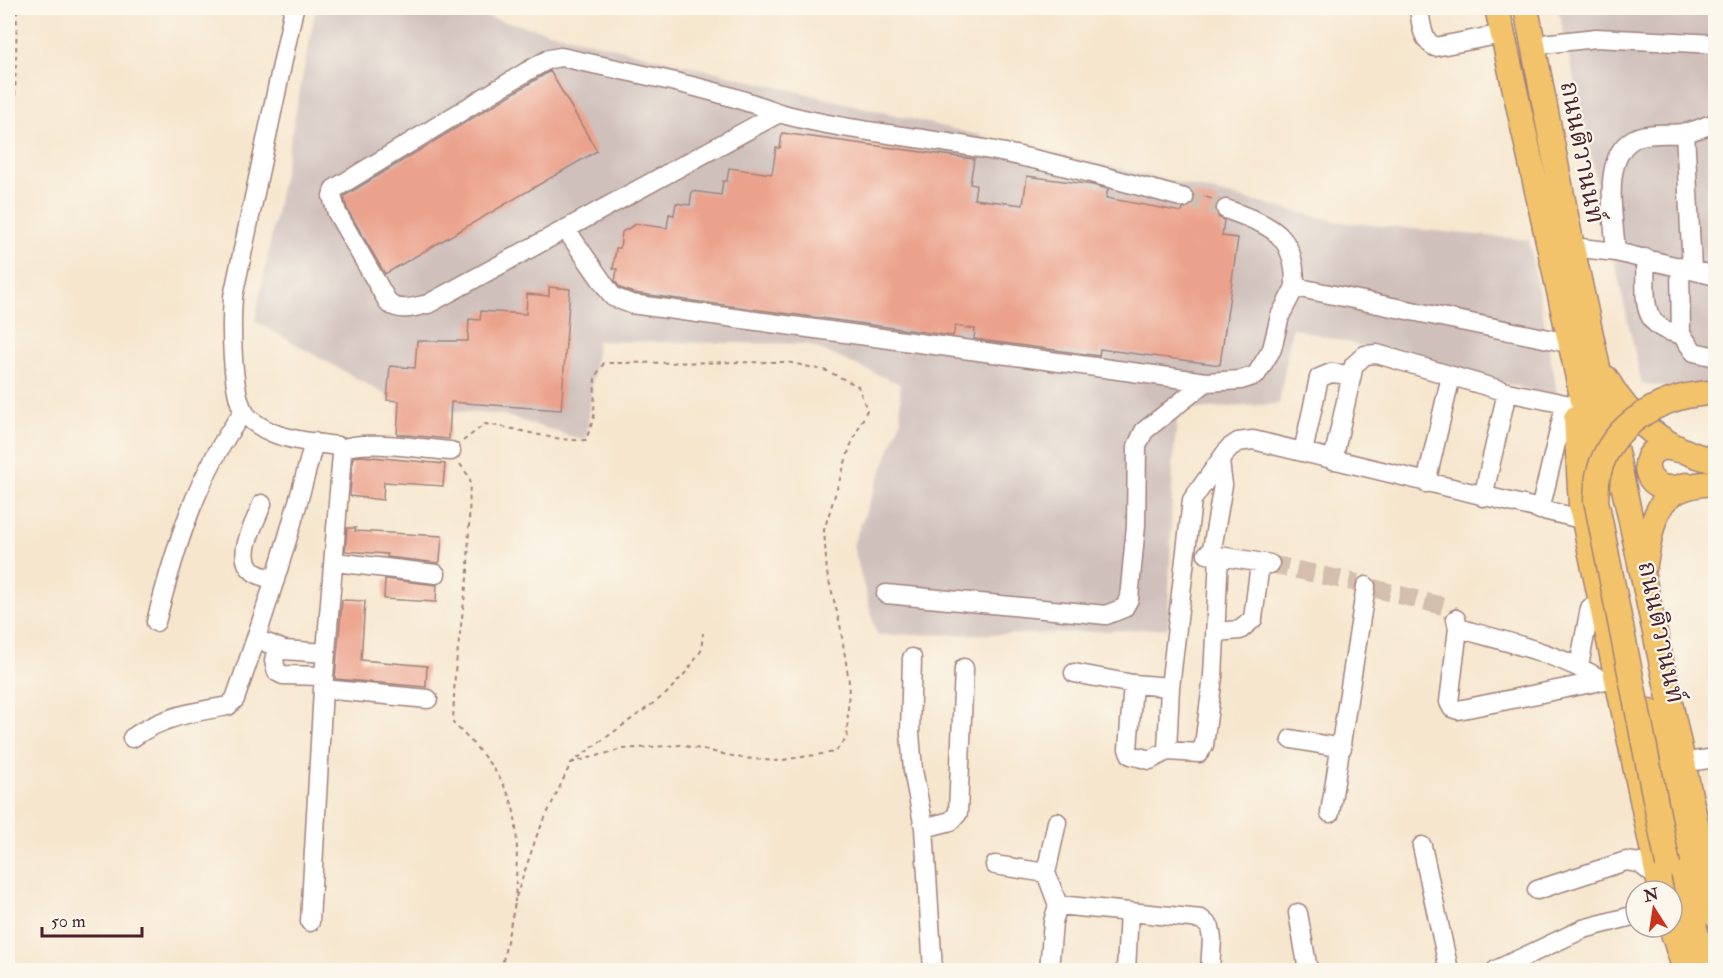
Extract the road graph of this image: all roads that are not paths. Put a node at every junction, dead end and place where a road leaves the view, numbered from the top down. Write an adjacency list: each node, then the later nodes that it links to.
1 (294, 8): 31 (street)
2 (1419, 8): 5 (street)
3 (1497, 8): 5 (main road, ถนนติวานนท์)
4 (1526, 8): 7 (main road, ถนนติวานนท์)
5 (1503, 34): 20 (main road, ถนนติวานนท์)
6 (1716, 44): 7 (street)
7 (1533, 45): 14 (main road, ถนนติวานนท์)
8 (779, 113): 11 (street); 13 (street); 13 (street)
9 (1716, 123): 10 (street)
10 (1685, 132): 15 (street); 17 (street)
11 (1184, 198)
12 (1226, 209): 19 (street)
13 (567, 231): 27 (street)
14 (1572, 247): 15 (street); 24 (main road, ถนนติวานนท์)
15 (1616, 252): 16 (street)
16 (1645, 258): 17 (street); 21 (street)
17 (1686, 267): 18 (street); 21 (street)
18 (1716, 276)
19 (1295, 287): 22 (street); 27 (street)
20 (1563, 305): 22 (main road, ถนนติวานนท์); 100 (main road, ถนนติวานนท์)
21 (1682, 334): 23 (street)
22 (1568, 343): 30 (main road, ถนนติวานนท์)
23 (1716, 357)
24 (1596, 360): 34 (main road); 51 (main road, ถนนติวานนท์)
25 (1351, 375): 26 (street); 36 (street); 37 (street)
26 (1451, 376): 28 (street); 40 (street)
27 (1206, 382): 54 (street)
28 (1507, 392): 30 (street); 43 (street)
29 (1716, 393): 83 (main road, bridge)
30 (1570, 406): 45 (street); 46 (main road, ถนนติวานนท์)
31 (244, 411): 32 (street); 56 (street)
32 (314, 442): 33 (street); 52 (street)
33 (341, 449): 35 (street); 49 (street)
34 (1678, 450): 38 (main road); 42 (main road)
35 (451, 451)
36 (1303, 452): 37 (street); 39 (street)
37 (1333, 460): 40 (street)
38 (1716, 461)
39 (1220, 462): 47 (street); 48 (street)
40 (1426, 483): 43 (street)
41 (1716, 483): 42 (main road)
42 (1689, 484): 51 (main road)
43 (1483, 497): 45 (street)
44 (262, 504): 52 (street)
45 (1540, 510): 46 (street)
46 (1584, 520): 66 (main road, ถนนติวานนท์)
47 (1185, 550): 48 (street); 69 (street)
48 (1215, 556): 58 (street); 58 (street)
49 (334, 562): 50 (street); 61 (street)
50 (436, 574)
51 (1642, 577): 57 (main road, ถนนติวานนท์)
52 (275, 580): 59 (street)
53 (1365, 586): 73 (street)
54 (886, 594)
55 (1590, 608): 63 (street)
56 (156, 622)
57 (1653, 624): 75 (main road, ถนนติวานนท์); 88 (main road, ถนนติวานนท์)
58 (1215, 632): 74 (street)
59 (257, 639): 60 (street); 71 (street)
60 (277, 647): 61 (street); 67 (street)
61 (326, 653): 67 (street)
62 (912, 658): 78 (street)
63 (1579, 666): 66 (street); 66 (street)
64 (964, 668): 78 (street)
65 (1074, 673): 68 (street)
66 (1609, 679): 83 (main road, ถนนติวานนท์)
67 (324, 683): 70 (street); 90 (street)
68 (1133, 684): 69 (street); 74 (street)
69 (1170, 687): 74 (street)
70 (428, 699)
71 (132, 738)
72 (1291, 739): 73 (street)
73 (1342, 748): 76 (street)
74 (1167, 751)
75 (1705, 759): 80 (main road, ถนนติวานนท์)
76 (1330, 813)
77 (1057, 822): 82 (street)
78 (924, 828): 92 (street)
79 (1422, 846): 97 (street)
80 (1716, 852)
81 (995, 865): 82 (street)
82 (1046, 873): 85 (street)
83 (1663, 878): 84 (street); 100 (main road)
84 (1538, 890)
85 (1058, 905): 86 (street); 93 (street)
86 (1129, 912): 94 (street); 95 (street)
87 (1298, 913): 96 (street)
88 (1716, 916)
89 (1624, 918): 98 (street)
90 (310, 922)
91 (1675, 939): 99 (main road)
92 (933, 970)
93 (1048, 970)
94 (1126, 970)
95 (1210, 970)
96 (1308, 970)
97 (1449, 970)
98 (1496, 970)
99 (1684, 970)
100 (1703, 970)

